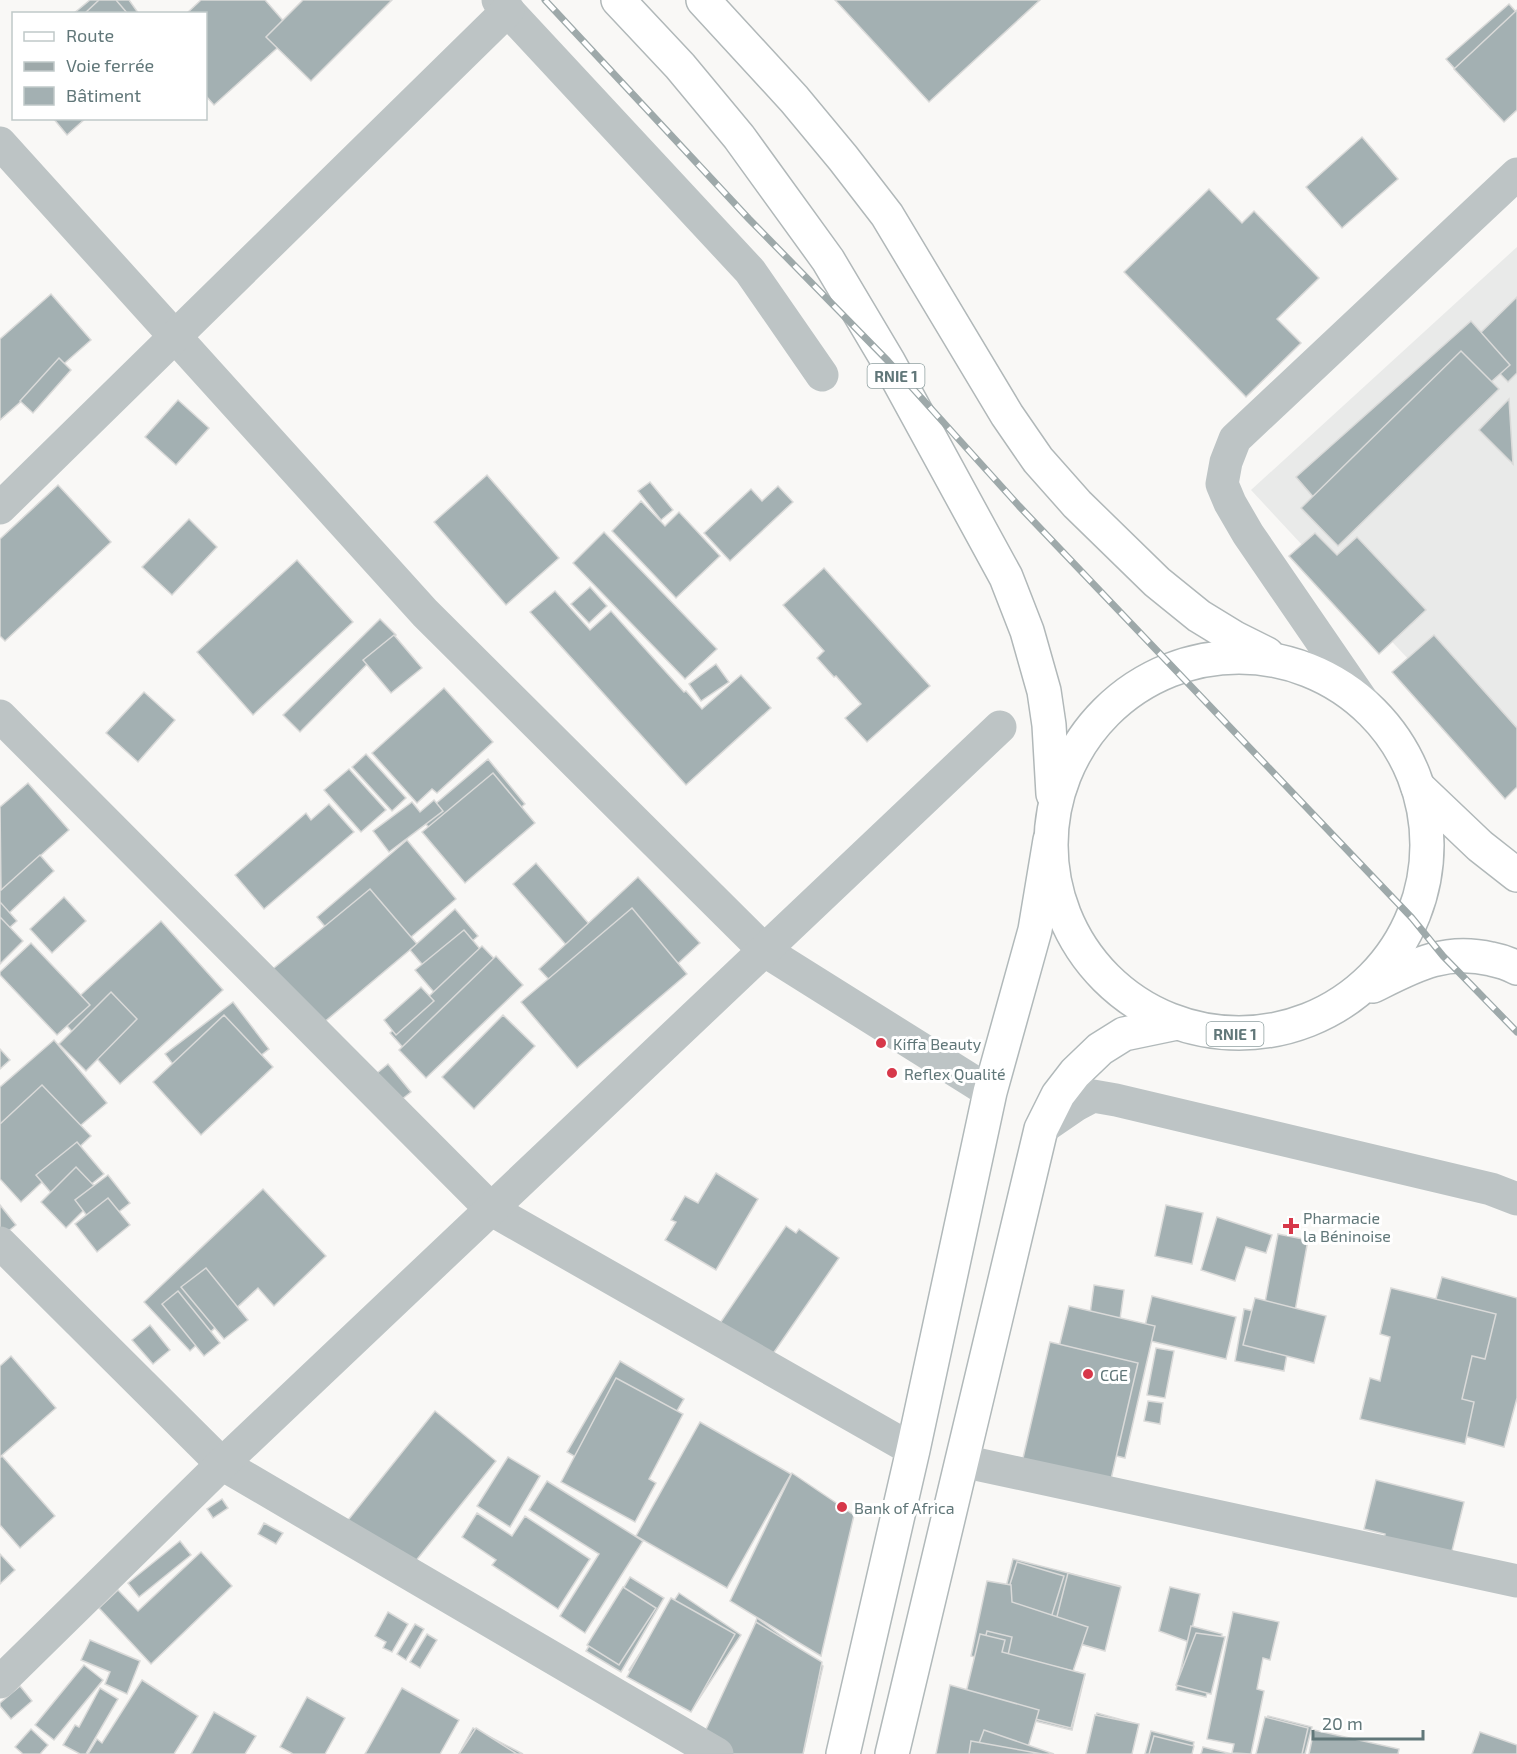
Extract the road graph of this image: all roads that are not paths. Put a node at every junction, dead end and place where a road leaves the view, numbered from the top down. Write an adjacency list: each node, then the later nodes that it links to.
1 (618, 0): 14 (main road, RNIE 1)
2 (703, 0): 9 (main road, RNIE 1)
3 (503, 5): 6 (street); 7 (street)
4 (0, 143): 6 (street)
5 (1517, 174): 10 (street)
6 (175, 335): 8 (street); 16 (street)
7 (822, 375)
8 (0, 508)
9 (1288, 664): 10 (main road, RNIE 1); 14 (main road, RNIE 1)
10 (1368, 710): 13 (main road, RNIE 1)
11 (0, 716): 23 (street)
12 (1000, 727): 16 (street)
13 (1418, 787): 15 (main road, RNIE 1); 18 (main road, RNIE 1)
14 (1052, 826): 19 (main road, RNIE 1); 20 (main road)
15 (1517, 875)
16 (765, 951): 20 (street); 23 (street)
17 (1517, 968): 18 (main road, RNIE 1)
18 (1352, 996): 19 (main road, RNIE 1)
19 (1177, 1023): 21 (main road)
20 (990, 1092): 25 (main road)
21 (1041, 1129): 22 (street); 26 (main road)
22 (1517, 1199)
23 (492, 1210): 25 (street); 27 (street)
24 (0, 1243): 27 (street)
25 (913, 1450): 31 (main road)
26 (962, 1461): 28 (street); 32 (main road)
27 (222, 1464): 29 (street); 30 (street)
28 (1517, 1581)
29 (0, 1682)
30 (717, 1754)
31 (843, 1754)
32 (892, 1754)

